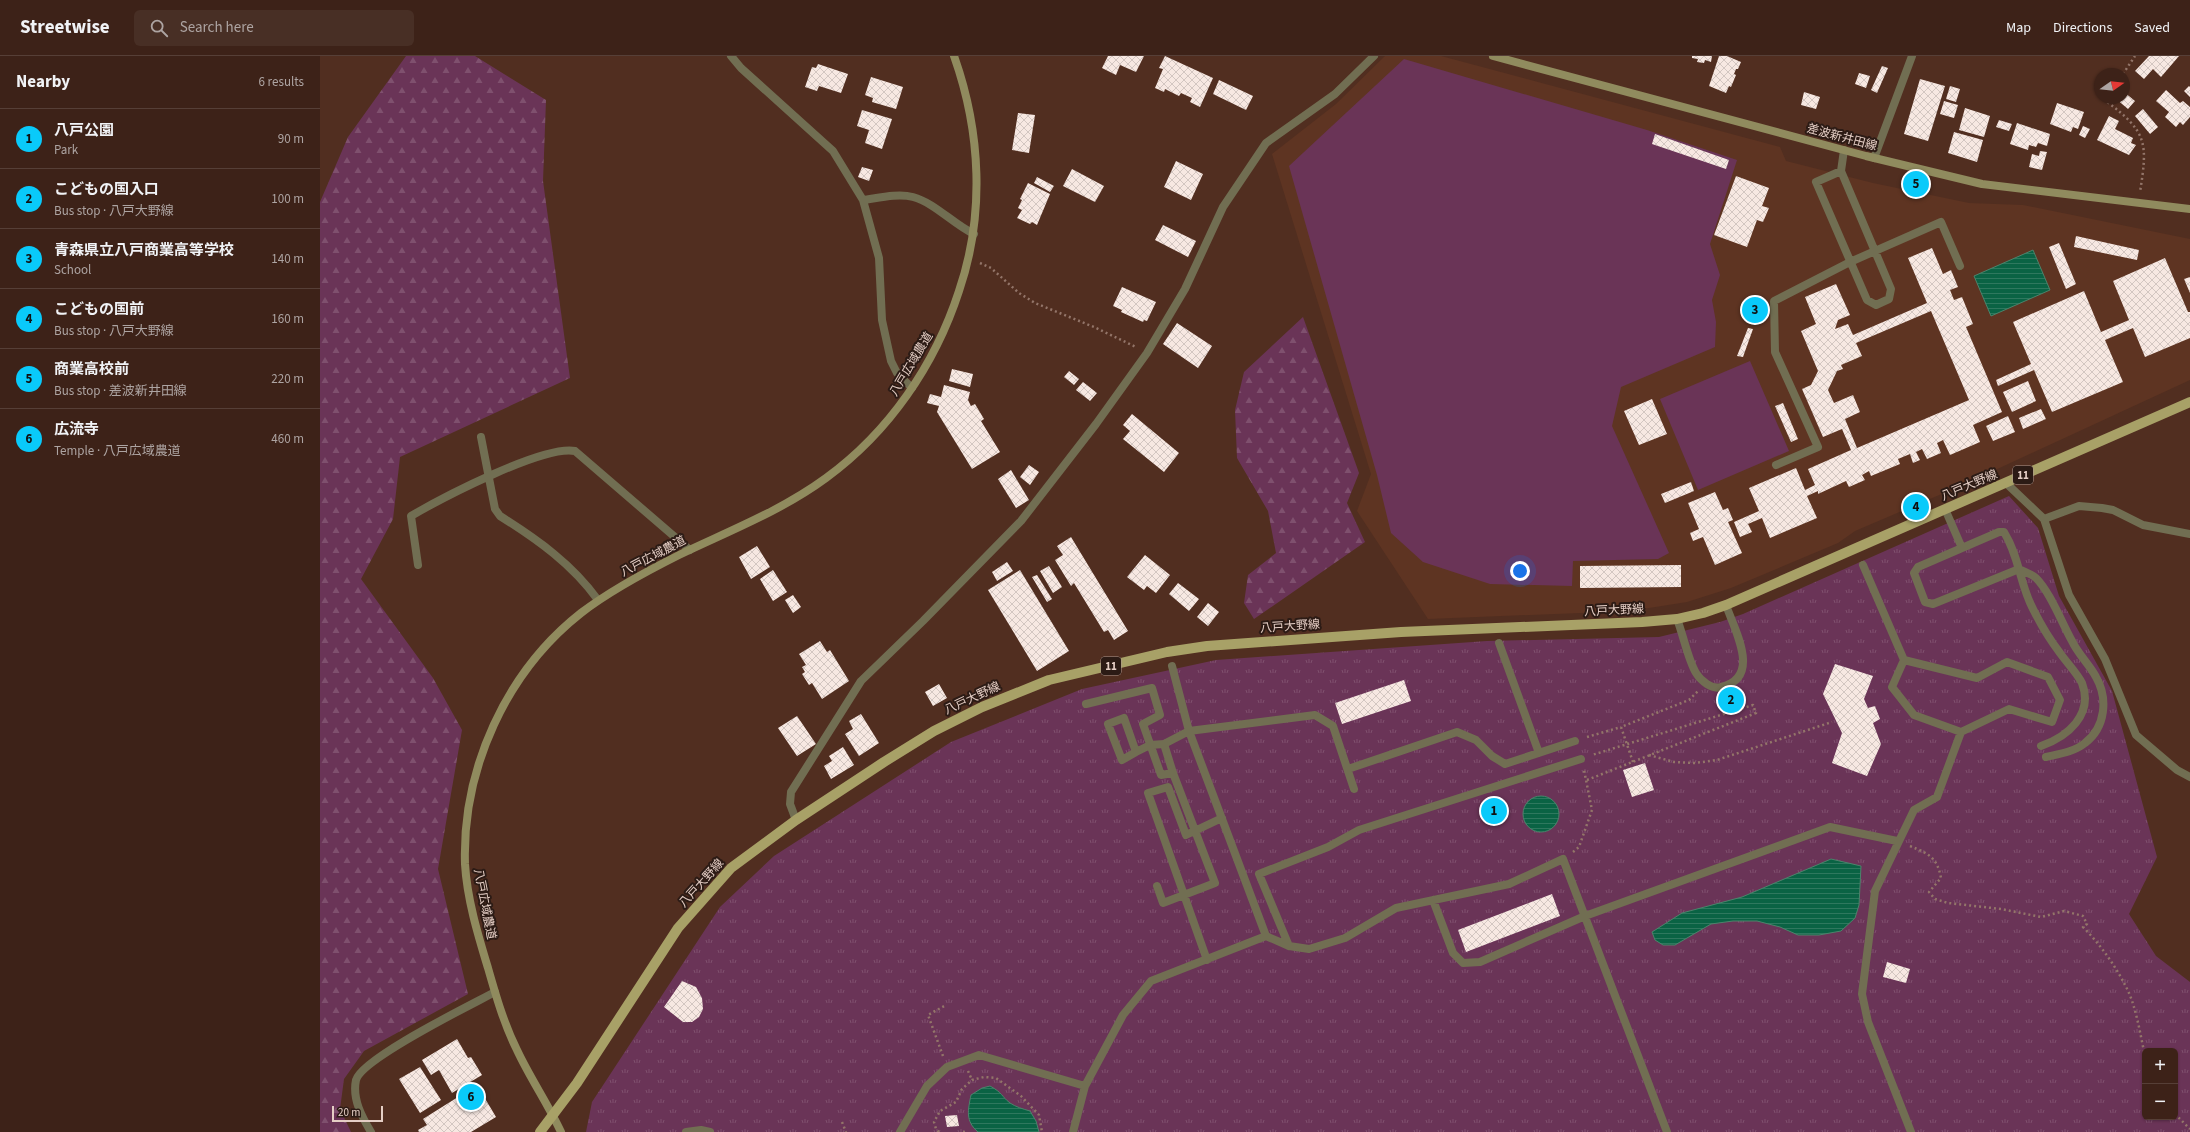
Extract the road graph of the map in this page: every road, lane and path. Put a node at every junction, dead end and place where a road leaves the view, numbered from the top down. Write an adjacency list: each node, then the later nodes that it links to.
1 (731, 56): 12 (street)
2 (954, 56): 15 (street, 八戸広域農道)
3 (1374, 56): 20 (street)
4 (1493, 56): 9 (street, 差波新井田線)
5 (1912, 56): 10 (street)
6 (2134, 56): 7 (path)
7 (2127, 68)
8 (2110, 104): 13 (path)
9 (1844, 150): 10 (street, 差波新井田線); 11 (street)
10 (1874, 158): 13 (street, 差波新井田線)
11 (1841, 171): 16 (street); 18 (street)
12 (863, 200): 15 (street); 21 (street)
13 (2139, 202): 14 (street, 差波新井田線)
14 (2190, 209)
15 (974, 234): 17 (street, 八戸広域農道)
16 (1875, 251): 18 (street); 18 (street); 19 (street)
17 (969, 258): 20 (path); 21 (street, 八戸広域農道)
18 (1850, 262): 24 (street)
19 (1960, 266)
20 (1147, 353): 64 (street)
21 (912, 388): 31 (street, 八戸広域農道)
22 (2190, 402): 26 (main road, 八戸大野線 / 11)
23 (480, 437): 25 (street)
24 (1776, 465)
25 (488, 476): 31 (street); 33 (street); 35 (street)
26 (2006, 483): 27 (main road, 八戸大野線 / 11); 28 (street)
27 (1945, 509): 30 (street); 36 (main road, 八戸大野線 / 11)
28 (2044, 519): 29 (street); 60 (street)
29 (2190, 534)
30 (1962, 548): 34 (street); 34 (street)
31 (690, 550): 35 (street, 八戸広域農道)
32 (1863, 564): 39 (street)
33 (418, 565)
34 (2020, 569): 51 (street); 55 (street)
35 (598, 600): 75 (street, 八戸広域農道)
36 (1726, 605): 37 (main road, 八戸大野線 / 11); 41 (street)
37 (1677, 619): 41 (street); 64 (main road, 八戸大野線 / 11)
38 (1499, 643): 53 (street)
39 (1904, 660): 46 (street); 46 (street)
40 (1172, 666): 45 (street)
41 (1705, 684): 44 (path)
42 (1086, 704): 50 (street)
43 (1832, 722): 54 (path)
44 (1621, 727): 47 (path); 49 (path)
45 (1189, 731): 48 (street); 58 (street); 63 (street)
46 (1961, 732): 66 (street)
47 (1575, 741): 53 (street)
48 (1164, 744): 50 (street); 59 (street)
49 (1627, 744): 54 (path); 56 (path); 57 (path)
50 (1150, 745): 52 (street); 59 (street)
51 (2041, 746)
52 (1136, 752): 52 (street)
53 (1539, 753): 58 (street)
54 (1650, 755): 57 (path)
55 (2046, 757)
56 (1581, 759): 61 (path); 73 (street)
57 (1633, 762): 61 (path)
58 (1348, 769): 62 (street)
59 (1173, 773): 65 (street)
60 (2190, 777)
61 (1587, 780): 67 (path)
62 (1354, 789)
63 (1222, 818): 65 (street); 72 (street)
64 (796, 820): 80 (main road, 八戸大野線 / 11)
65 (1195, 830): 69 (street); 69 (street)
66 (1898, 841): 71 (street); 77 (path); 95 (street)
67 (1563, 859): 70 (street); 71 (street)
68 (1157, 886): 69 (street)
69 (1183, 895): 74 (street)
70 (1433, 900): 71 (street); 73 (street)
71 (1585, 916): 94 (street)
72 (1266, 936): 73 (street); 74 (street)
73 (1289, 946)
74 (1207, 960): 79 (street)
75 (495, 992): 80 (street, 八戸広域農道); 84 (street)
76 (946, 1005): 78 (path)
77 (2143, 1048)
78 (947, 1067): 79 (street); 90 (street)
79 (1085, 1086): 93 (street)
80 (553, 1116): 85 (main road, 八戸大野線 / 11); 86 (street, 八戸広域農道)
81 (2178, 1117): 83 (path)
82 (842, 1122): 89 (path)
83 (2190, 1129)
84 (371, 1132)
85 (540, 1132)
86 (561, 1132)
87 (686, 1132): 88 (street)
88 (710, 1132)
89 (846, 1132)
90 (900, 1132)
91 (939, 1132): 92 (path)
92 (1042, 1132)
93 (1073, 1132)
94 (1667, 1132)
95 (1911, 1132)

